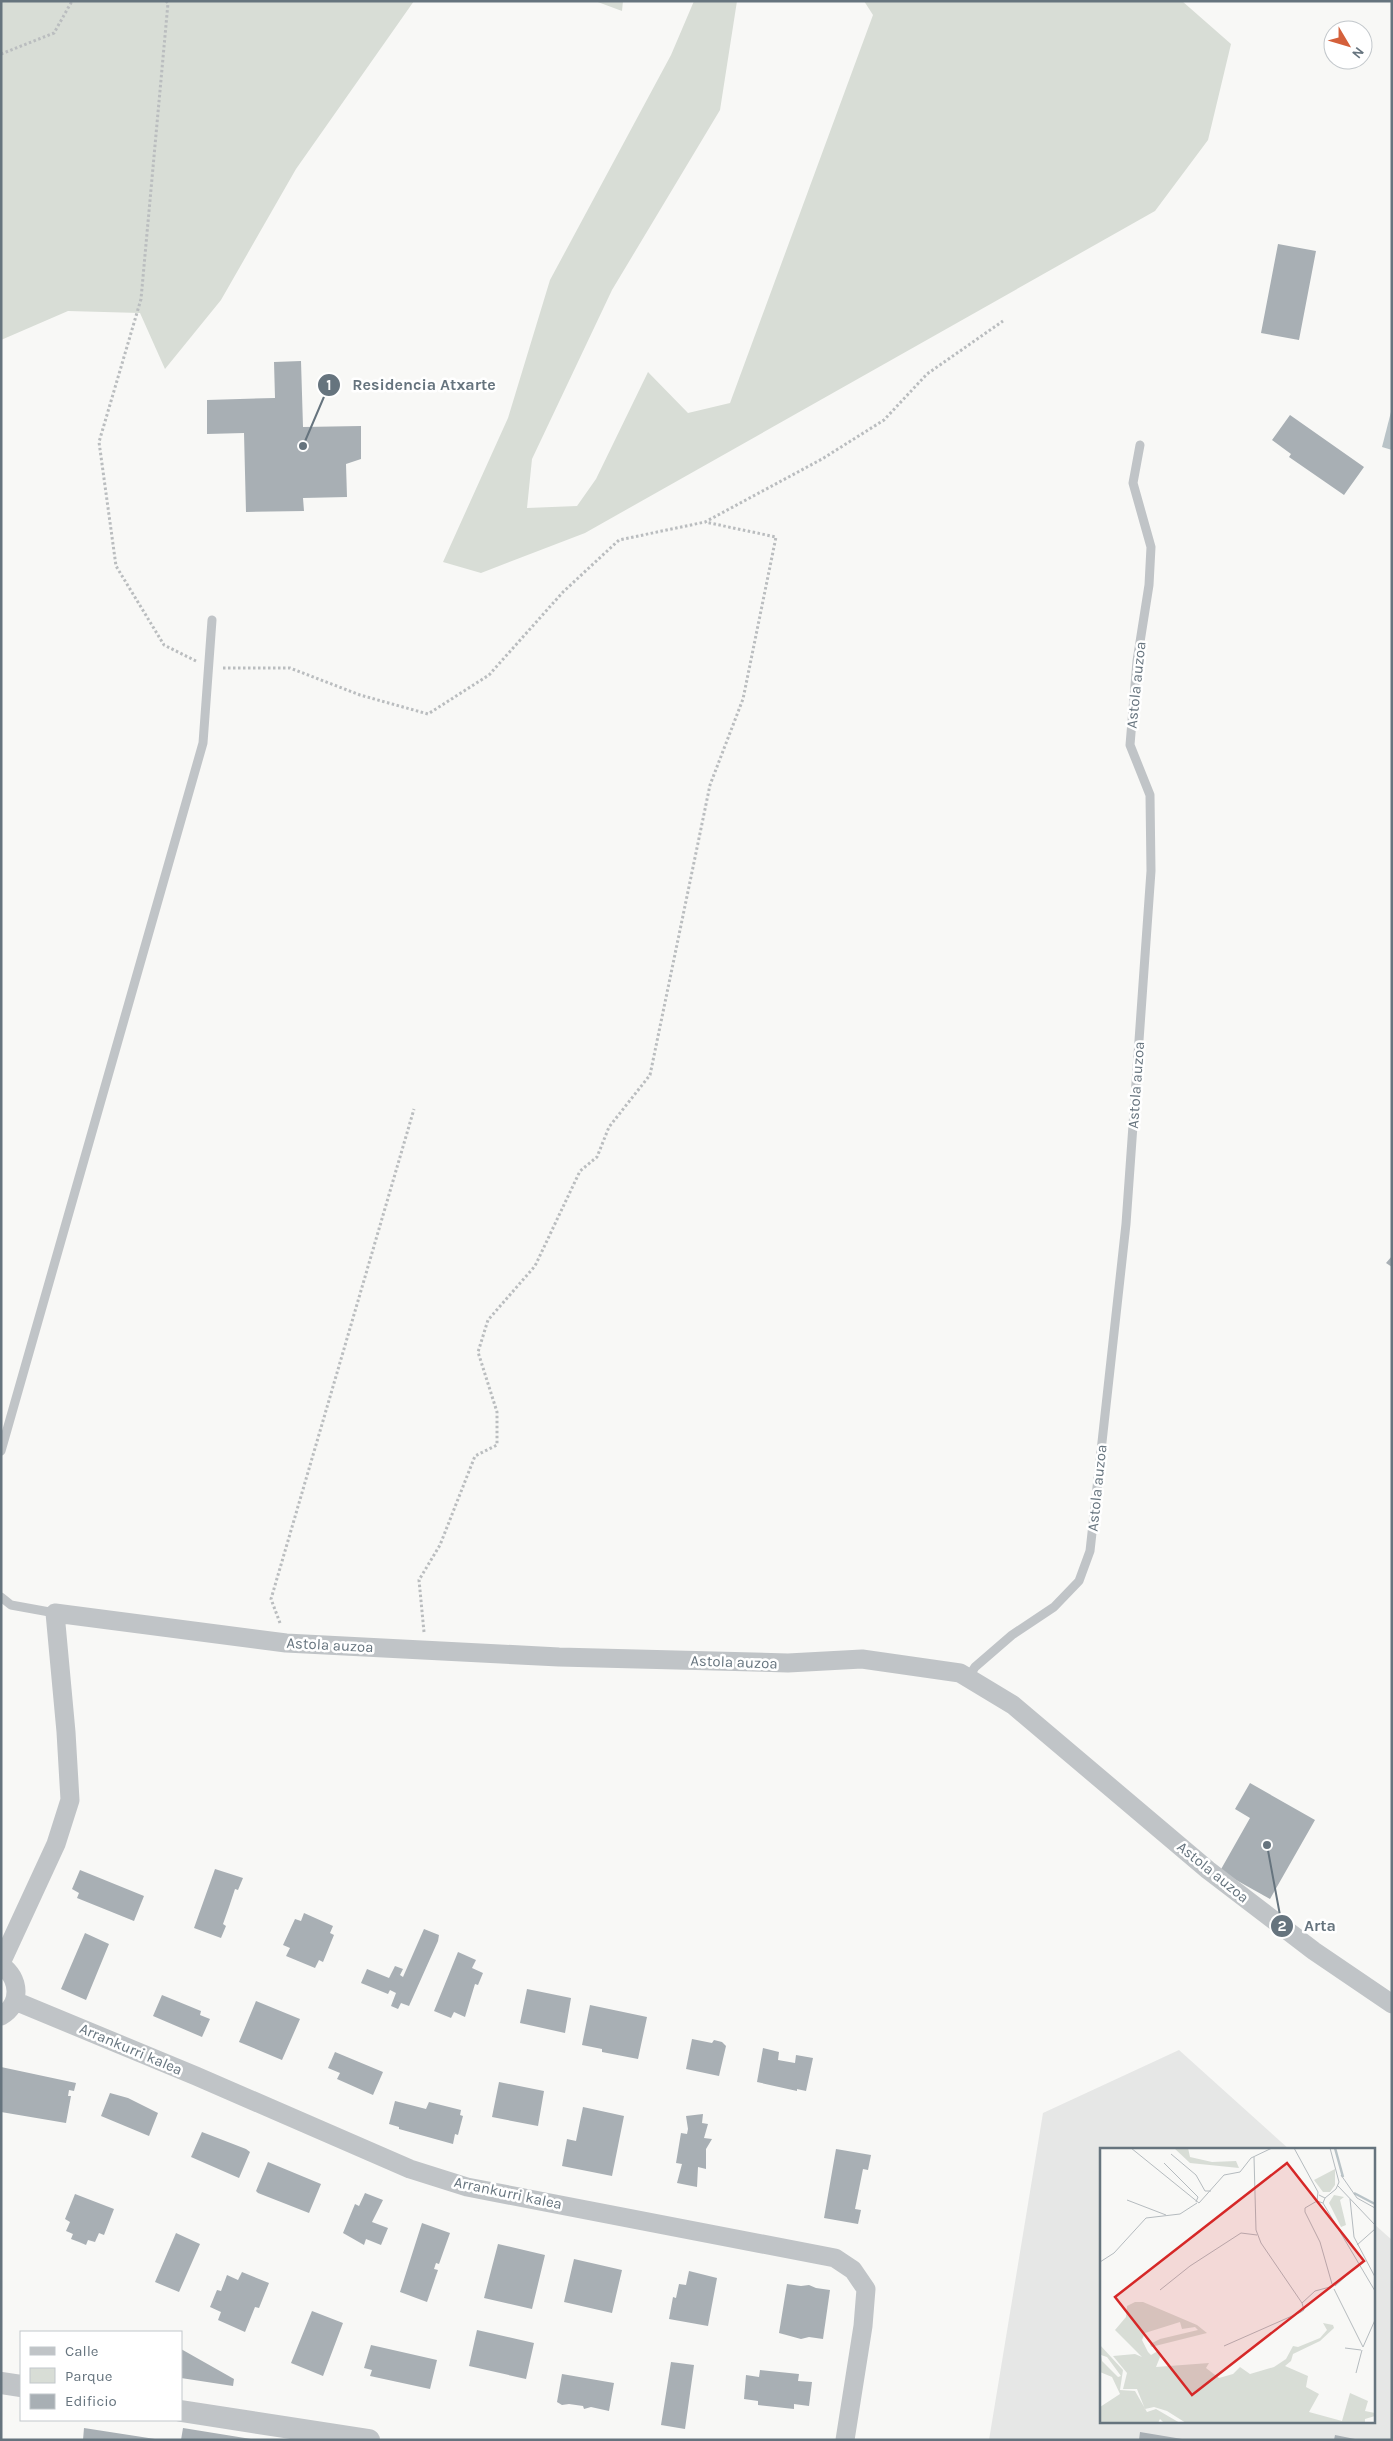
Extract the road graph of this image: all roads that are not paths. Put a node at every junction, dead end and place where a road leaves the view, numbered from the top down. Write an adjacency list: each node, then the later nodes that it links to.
1 (1140, 445): 6 (lane, Astola auzoa)
2 (212, 620): 3 (lane)
3 (1, 1451)
4 (1, 1597): 5 (lane)
5 (54, 1613): 6 (street, Astola auzoa); 7 (street)
6 (968, 1678): 9 (street, Astola auzoa)
7 (1, 1964): 8 (street)
8 (15, 2001): 10 (street); 15 (street, Arrankurri kalea)
9 (1392, 2004)
10 (1, 2016)
11 (1, 2383): 12 (street)
12 (20, 2386)
13 (182, 2411): 14 (street)
14 (369, 2440)
15 (845, 2440)

